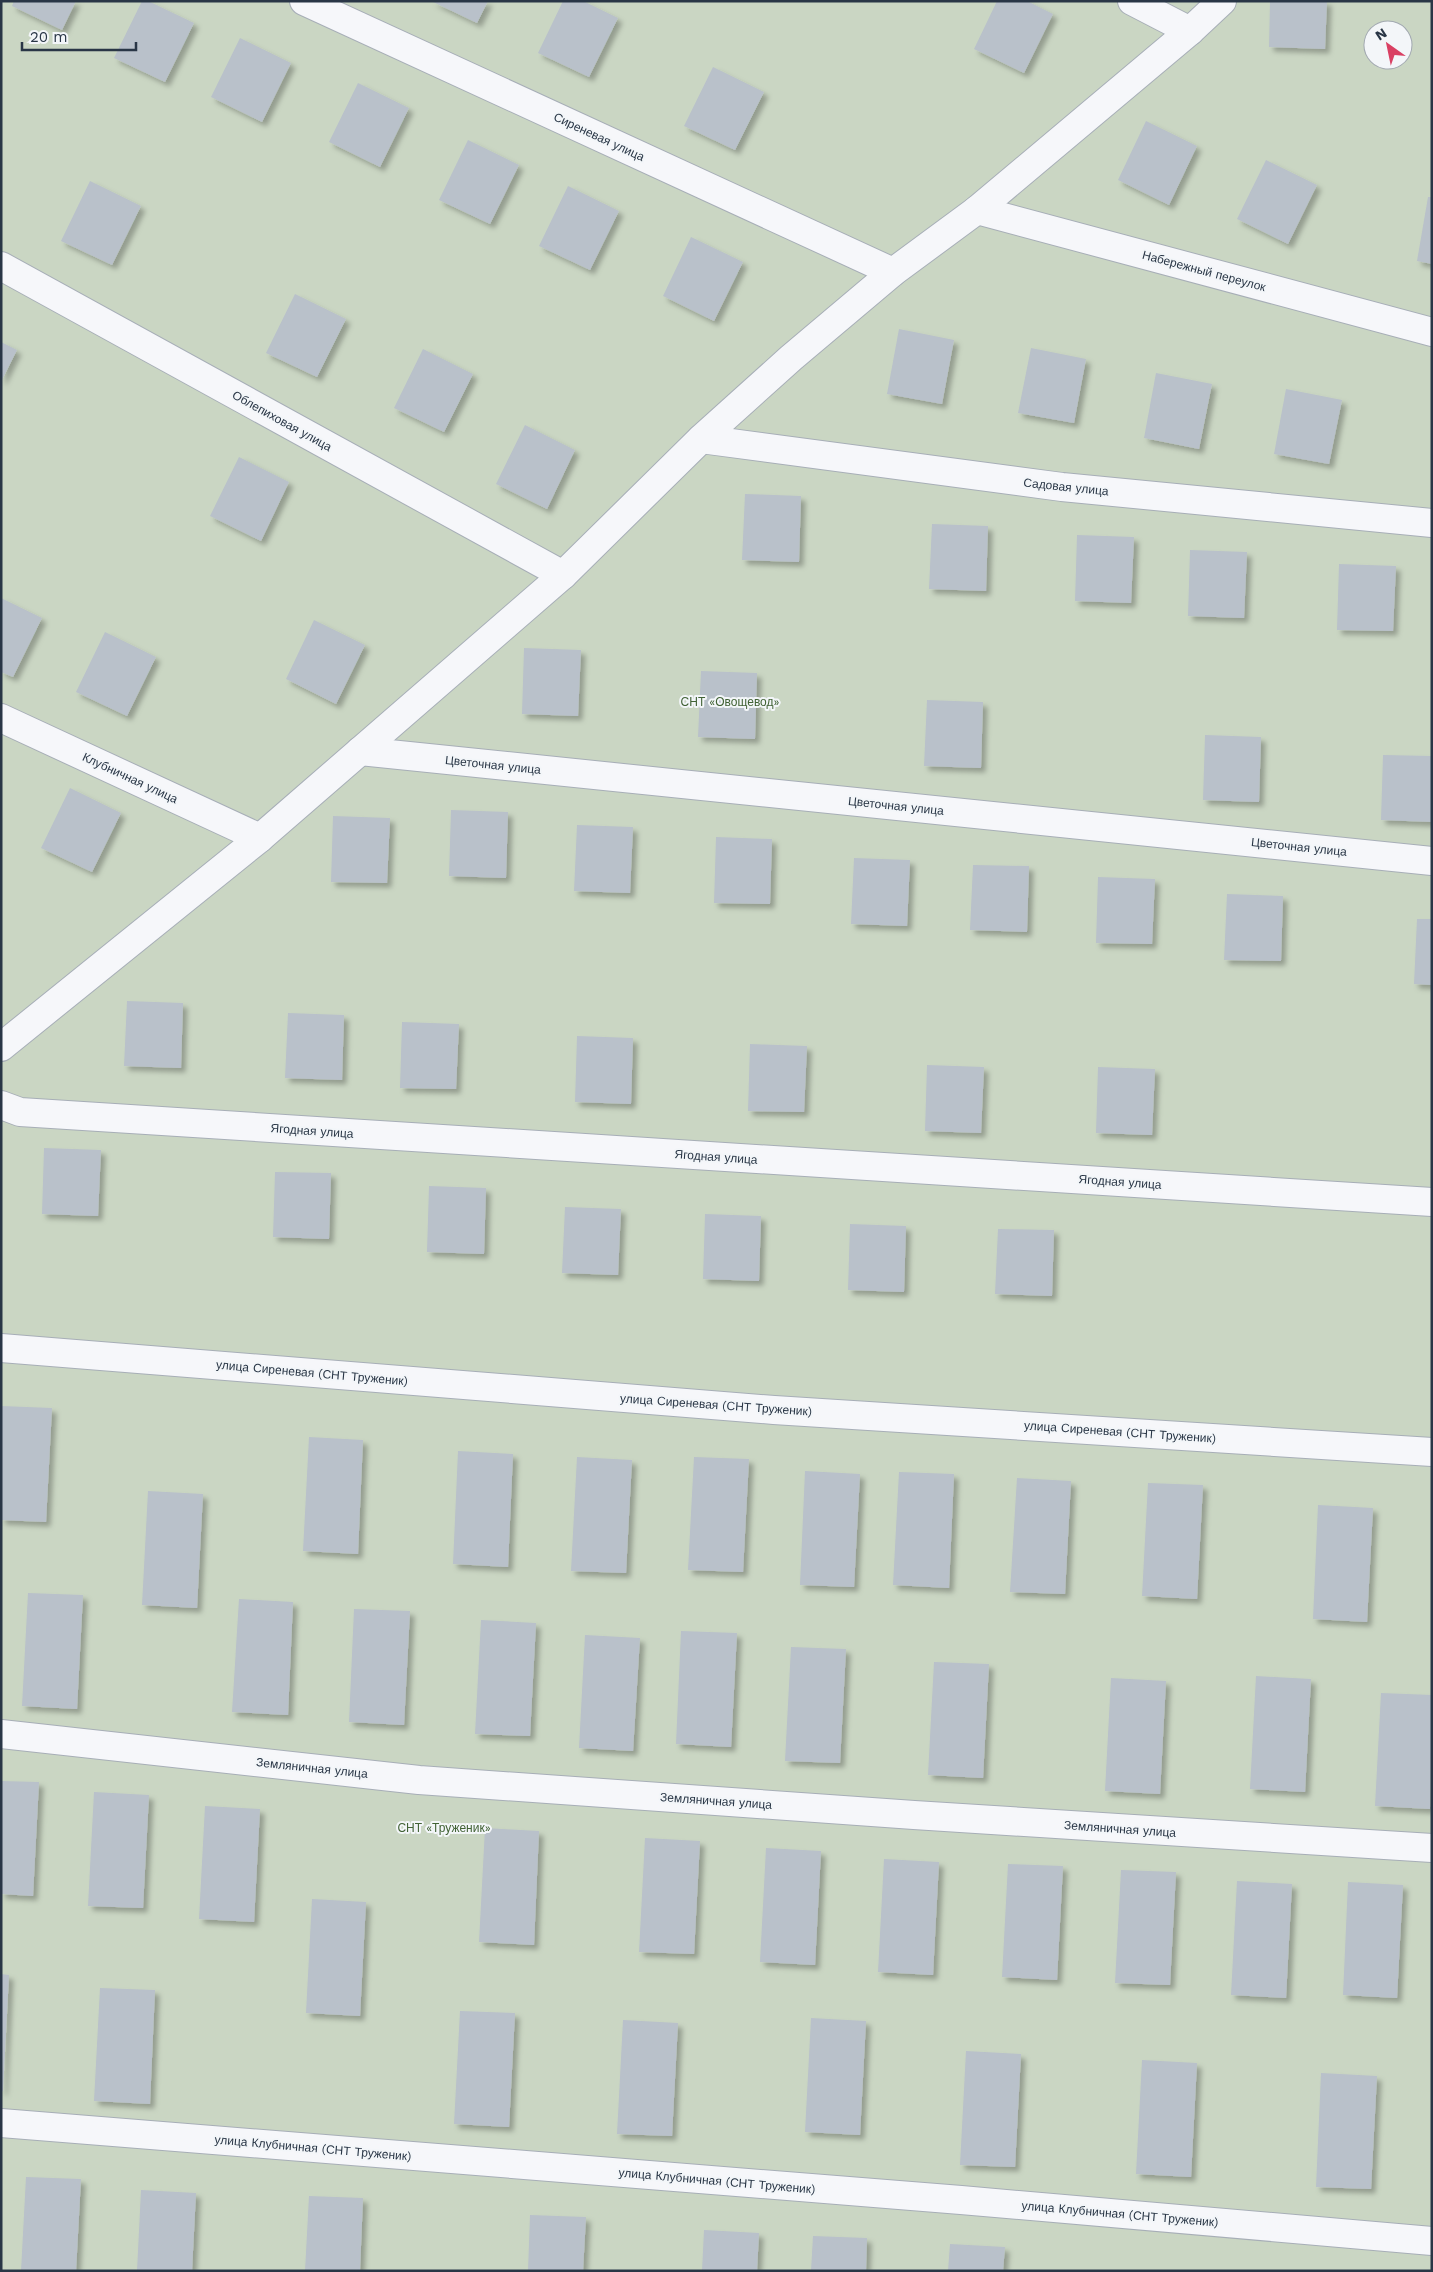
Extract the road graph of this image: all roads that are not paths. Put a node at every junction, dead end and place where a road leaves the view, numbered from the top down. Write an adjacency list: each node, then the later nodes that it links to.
1 (304, 1): 7 (street, Сиреневая улица)
2 (1132, 1): 4 (street)
3 (1222, 1): 4 (street)
4 (1190, 31): 5 (street)
5 (977, 210): 7 (street); 8 (street, Набережный переулок)
6 (1, 266): 11 (street, Облепиховая улица)
7 (893, 272): 9 (street)
8 (1432, 332)
9 (701, 439): 10 (street, Садовая улица); 11 (street)
10 (1432, 523)
11 (563, 575): 13 (street)
12 (1, 718): 14 (street, Клубничная улица)
13 (360, 751): 14 (street); 15 (street, Цветочная улица)
14 (260, 838): 16 (street)
15 (1432, 861)
16 (1, 1047)
17 (1, 1105): 18 (street, Ягодная улица)
18 (1432, 1202)
19 (1, 1348): 20 (street, улица Сиреневая (СНТ Труженик))
20 (1432, 1452)
21 (1, 1734): 22 (street, Земляничная улица)
22 (1432, 1848)
23 (1, 2123): 24 (street, улица Клубничная (СНТ Труженик))
24 (1432, 2241)

